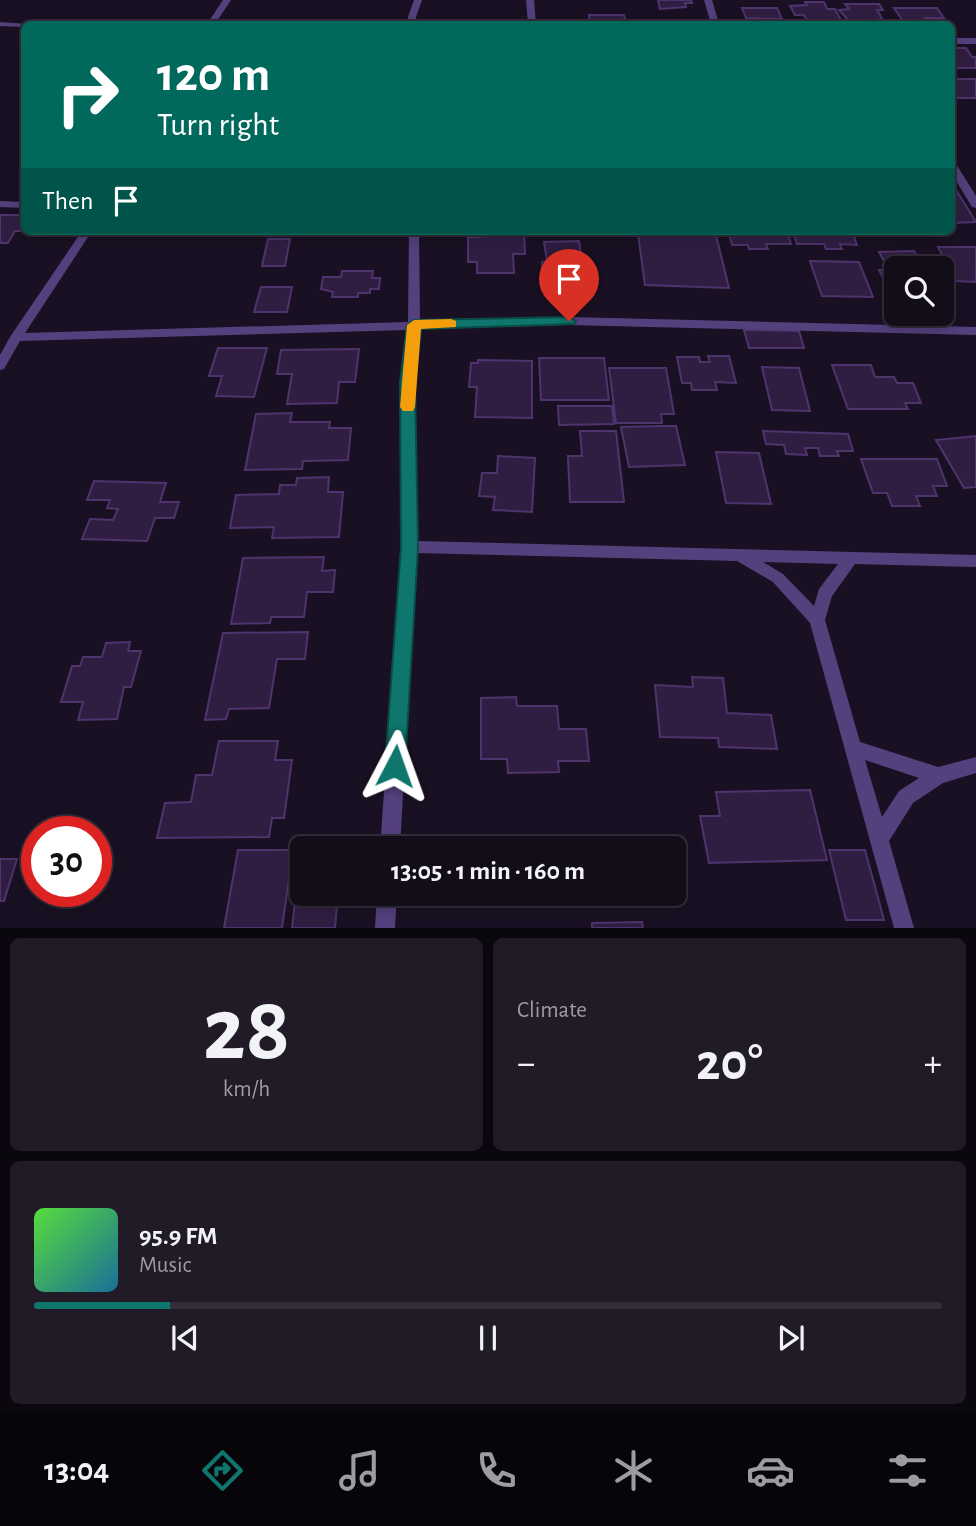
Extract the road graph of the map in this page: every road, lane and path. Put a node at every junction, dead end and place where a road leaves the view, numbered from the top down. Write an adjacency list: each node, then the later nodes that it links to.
1 (228, 0): 5 (street)
2 (418, 0): 6 (street)
3 (530, 0): 7 (street)
4 (708, 0): 8 (street)
5 (213, 21)
6 (413, 21)
7 (531, 21)
8 (714, 21)
9 (0, 24): 10 (street)
10 (21, 25)
11 (955, 41): 12 (street)
12 (976, 41)
13 (955, 171): 16 (street)
14 (0, 204): 15 (street)
15 (21, 205)
16 (976, 205)
17 (84, 235): 21 (street)
18 (414, 235): 19 (street)
19 (414, 325): 20 (street); 21 (street); 23 (street)
20 (976, 331)
21 (16, 337): 22 (street)
22 (0, 366)
23 (409, 547): 24 (street); 31 (street)
24 (741, 556): 25 (street); 27 (street)
25 (851, 558): 26 (street); 27 (street)
26 (976, 561)
27 (817, 620): 28 (street)
28 (852, 747): 30 (street); 32 (street)
29 (976, 765): 30 (street)
30 (938, 776): 32 (street)
31 (391, 836)
32 (879, 839): 35 (street)
33 (386, 906): 34 (street)
34 (385, 928)
35 (904, 928)

